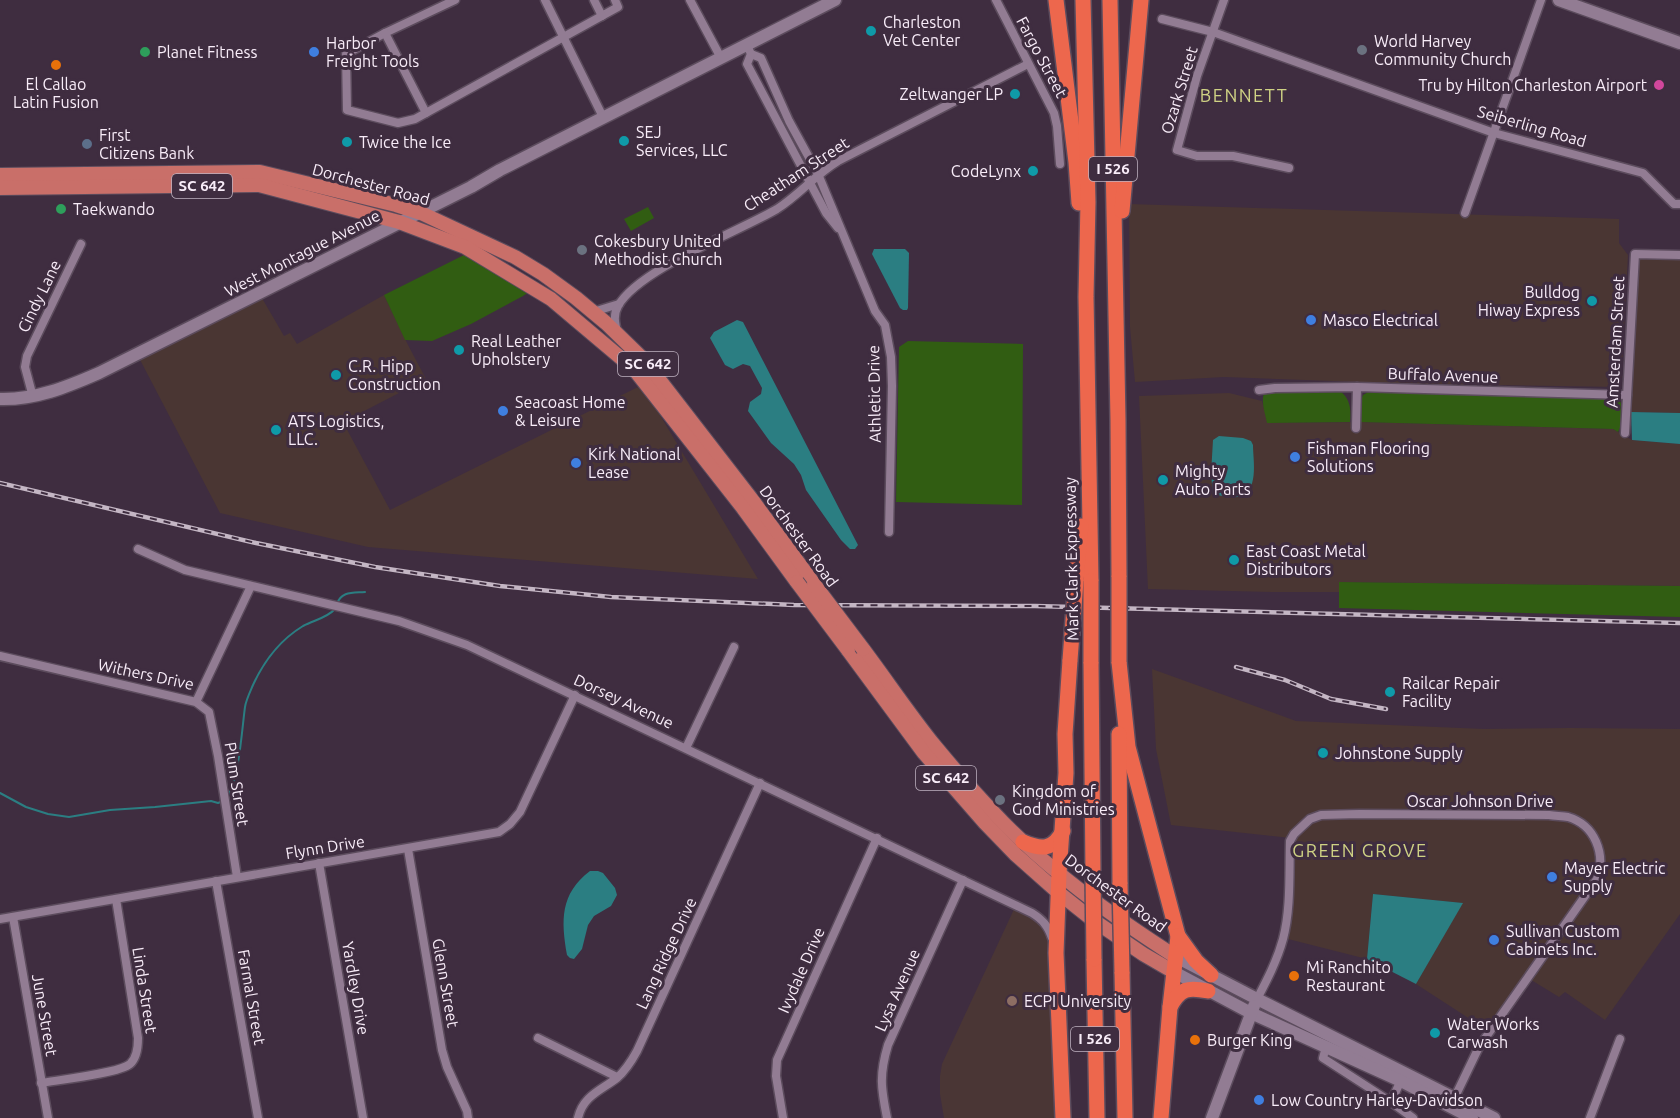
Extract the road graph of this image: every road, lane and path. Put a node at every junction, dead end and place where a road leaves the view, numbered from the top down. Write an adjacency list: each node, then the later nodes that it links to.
1 (455, 0): 18 (street)
2 (545, 0): 19 (street)
3 (594, 0): 15 (street)
4 (615, 0): 15 (street)
5 (690, 0): 22 (street)
6 (835, 0): 21 (main road, West Montague Avenue)
7 (996, 0): 23 (street, Fargo Street)
8 (1056, 0): 40 (highway)
9 (1083, 0): 40 (highway, Mark Clark Expressway / I 526)
10 (1110, 0): 44 (highway, I 526)
11 (1141, 0): 44 (highway)
12 (1224, 0): 17 (street, Ozark Street)
13 (1541, 0): 26 (street)
14 (1558, 0): 20 (main road)
15 (602, 16): 19 (street)
16 (1162, 19): 17 (street, Seiberling Road)
17 (1213, 32): 26 (street, Seiberling Road); 28 (street, Ozark Street)
18 (385, 33): 24 (street); 24 (street)
19 (564, 38): 24 (street); 25 (street)
20 (1680, 43)
21 (749, 50): 22 (main road, West Montague Avenue); 29 (street, Athletic Drive); 31 (street, Athletic Drive)
22 (721, 58): 25 (main road, West Montague Avenue)
23 (1028, 64): 27 (street, Fargo Street); 29 (street, Cheatham Street)
24 (426, 113)
25 (603, 117): 34 (main road, West Montague Avenue)
26 (1494, 132): 33 (street, Seiberling Road); 35 (street)
27 (1060, 164)
28 (1288, 168)
29 (818, 174): 31 (street, Cheatham Street); 37 (street, Athletic Drive)
30 (0, 175): 34 (main road, Dorchester Road / SC 642)
31 (810, 182): 37 (street, Athletic Drive); 41 (street, Cheatham Street)
32 (0, 188): 36 (main road, Dorchester Road / SC 642)
33 (1680, 204)
34 (421, 213): 36 (main road, West Montague Avenue); 42 (main road, Dorchester Road / SC 642)
35 (1465, 213)
36 (399, 222): 48 (main road, West Montague Avenue); 72 (main road, Dorchester Road / SC 642, bridge)
37 (840, 230): 52 (street, Athletic Drive)
38 (81, 244): 48 (street, Cindy Lane)
39 (1680, 255): 47 (street, Amsterdam Street)
40 (1086, 297): 54 (highway, Mark Clark Expressway / I 526)
41 (619, 304): 42 (street, Cheatham Street); 43 (street)
42 (593, 312): 43 (main road, Dorchester Road / SC 642)
43 (618, 334): 65 (main road, Dorchester Road / SC 642, bridge)
44 (1117, 337): 58 (highway, I 526, bridge)
45 (1357, 387): 46 (street, Buffalo Avenue); 47 (street, Buffalo Avenue); 50 (street)
46 (1259, 390)
47 (1627, 395): 51 (street, Amsterdam Street)
48 (33, 397): 49 (main road, West Montague Avenue)
49 (0, 399)
50 (1356, 428)
51 (1625, 433)
52 (889, 532)
53 (138, 549): 55 (street, Dorsey Avenue)
54 (1083, 581): 63 (highway, bridge); 100 (highway, Mark Clark Expressway / I 526, bridge)
55 (251, 586): 59 (street, Dorsey Avenue); 60 (street, Withers Drive)
56 (734, 647): 61 (street)
57 (0, 656): 60 (street, Withers Drive)
58 (1119, 662): 76 (highway); 101 (highway, I 526, bridge)
59 (575, 695): 61 (street, Dorsey Avenue); 66 (street, Flynn Drive)
60 (196, 702): 69 (street, Plum Street)
61 (686, 748): 62 (street, Dorsey Avenue)
62 (760, 783): 64 (street, Dorsey Avenue); 87 (street, Lang Ridge Drive)
63 (1063, 831): 65 (highway); 68 (highway)
64 (877, 838): 70 (street, Dorsey Avenue); 97 (street, Ivydale Drive)
65 (1023, 842): 68 (main road, Dorchester Road / SC 642)
66 (408, 849): 67 (street, Flynn Drive); 95 (street, Glenn Street)
67 (319, 863): 69 (street, Flynn Drive); 94 (street, Yardley Drive)
68 (1059, 873): 72 (highway); 78 (main road, Dorchester Road / SC 642)
69 (237, 877): 71 (street, Flynn Drive)
70 (963, 880): 77 (street, Dorsey Avenue); 98 (street, Lysa Avenue)
71 (216, 881): 73 (street, Flynn Drive); 93 (street, Farmal Street)
72 (1059, 893): 77 (highway); 78 (main road, Dorchester Road / SC 642)
73 (116, 899): 74 (street, Flynn Drive); 89 (street, Linda Street)
74 (13, 917): 75 (street, Flynn Drive); 89 (street, June Street)
75 (0, 919)
76 (1178, 936): 78 (highway); 79 (highway)
77 (1056, 953): 99 (highway)
78 (1175, 965): 79 (main road, Dorchester Road / SC 642); 80 (main road, Dorchester Road / SC 642); 82 (highway)
79 (1211, 975): 81 (main road, Dorchester Road / SC 642)
80 (1208, 991): 82 (highway); 83 (main road, Dorchester Road / SC 642)
81 (1257, 999): 83 (main road); 88 (main road, Dorchester Road / SC 642); 91 (street, Oscar Johnson Drive)
82 (1170, 1007): 102 (highway)
83 (1251, 1013): 86 (main road, Dorchester Road / SC 642); 103 (main road)
84 (538, 1038): 87 (street)
85 (1620, 1039): 107 (street)
86 (1326, 1047): 88 (main road, Dorchester Road / SC 642); 90 (street)
87 (617, 1077): 96 (street, Lang Ridge Drive)
88 (1402, 1077): 90 (street); 91 (main road, Dorchester Road / SC 642)
89 (41, 1083): 92 (street, June Street)
90 (1391, 1102): 104 (street)
91 (1452, 1102): 105 (main road, Dorchester Road / SC 642); 106 (main road, Dorchester Road / SC 642)
92 (48, 1118)
93 (258, 1118)
94 (363, 1118)
95 (468, 1118)
96 (578, 1118)
97 (783, 1118)
98 (886, 1118)
99 (1063, 1118)
100 (1097, 1118)
101 (1125, 1118)
102 (1161, 1118)
103 (1212, 1118)
104 (1413, 1118)
105 (1472, 1118)
106 (1494, 1118)
107 (1590, 1118)

